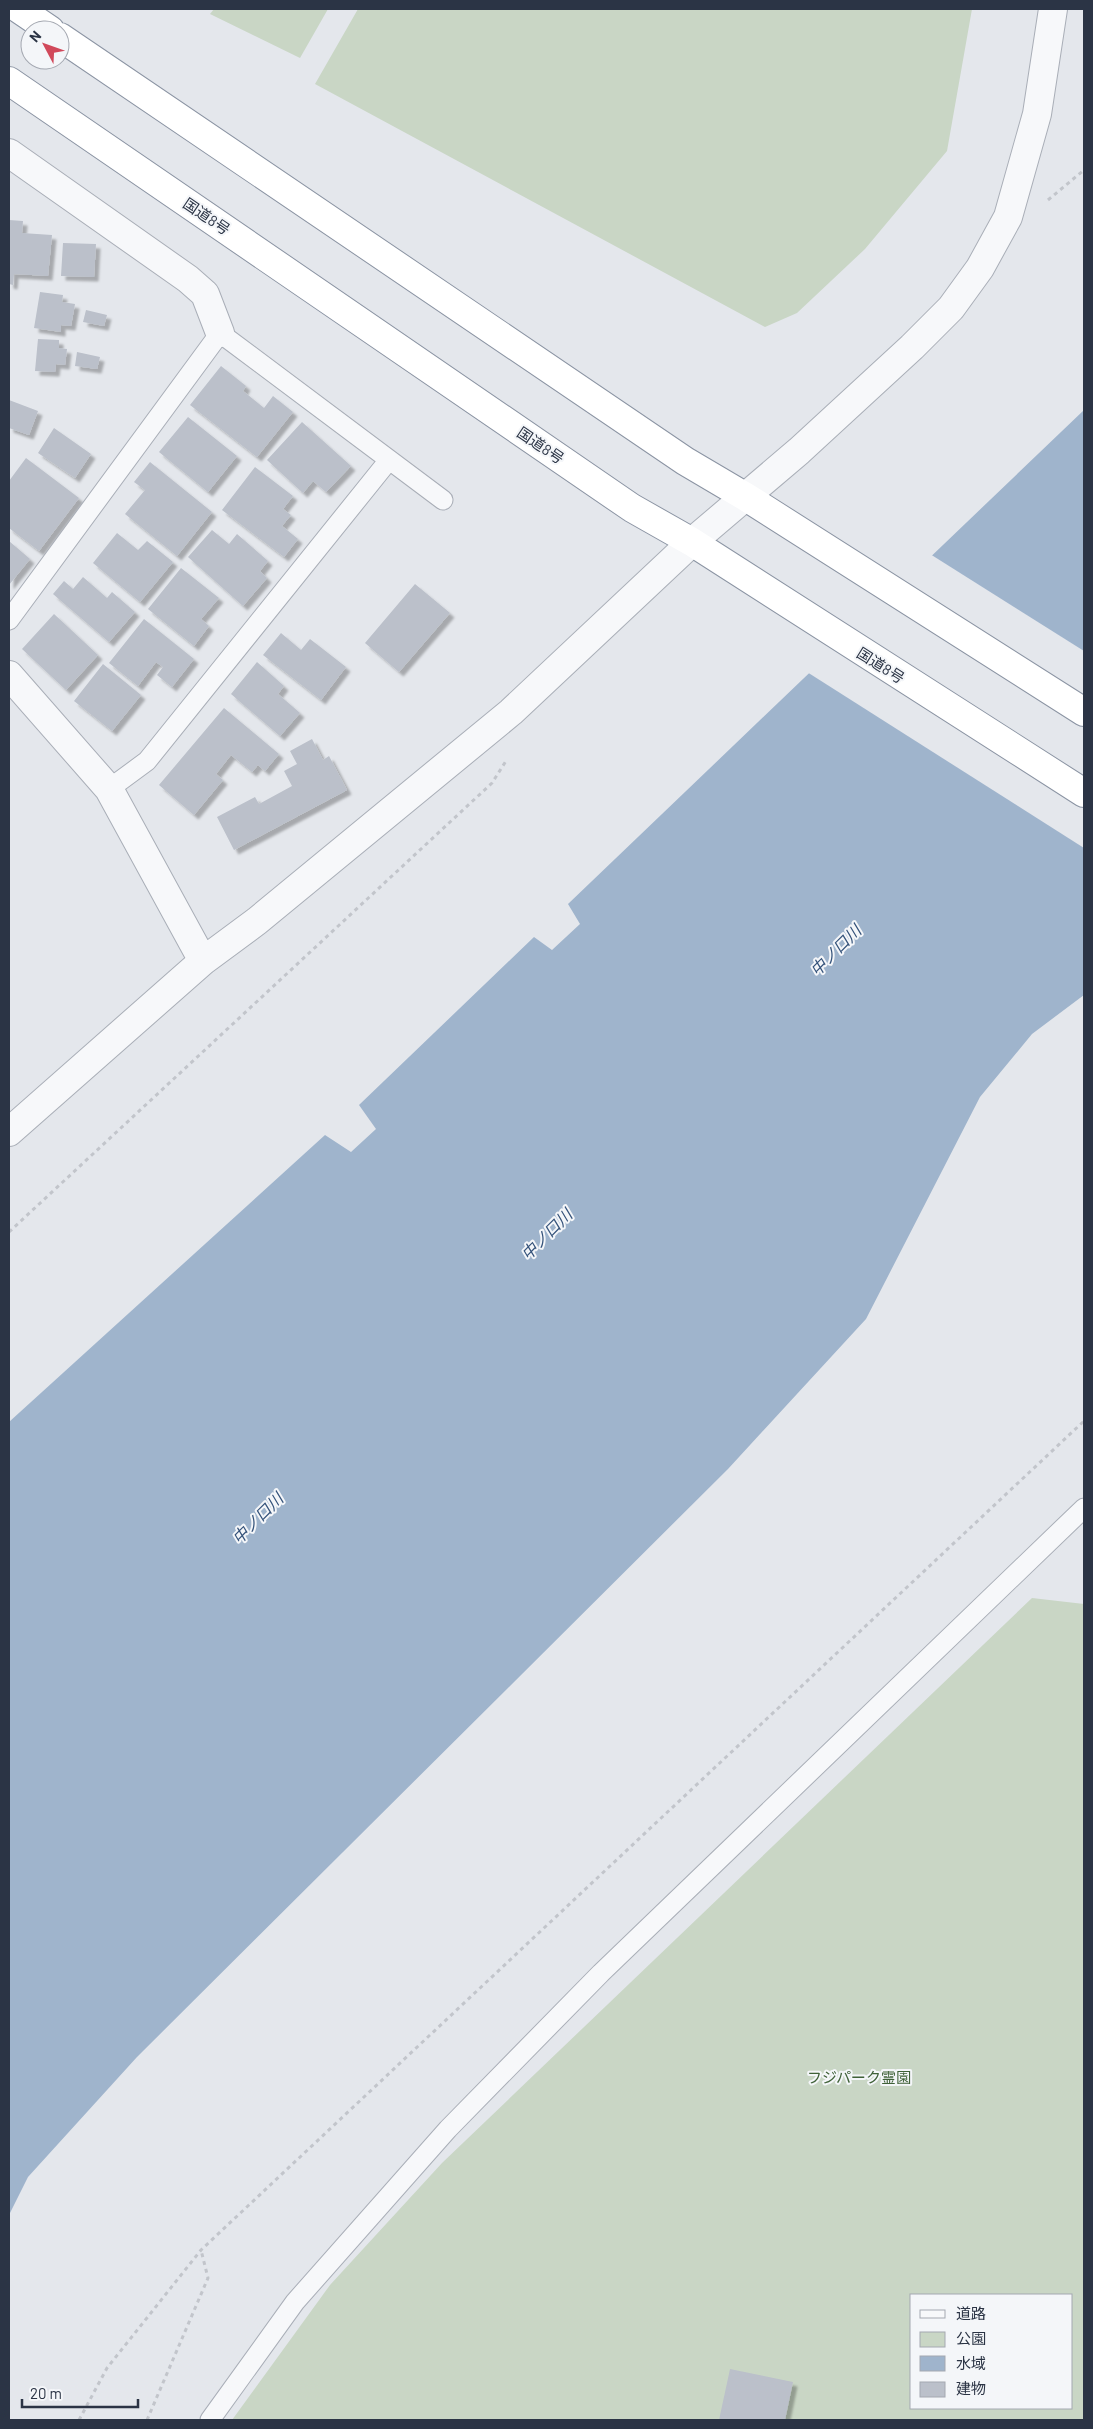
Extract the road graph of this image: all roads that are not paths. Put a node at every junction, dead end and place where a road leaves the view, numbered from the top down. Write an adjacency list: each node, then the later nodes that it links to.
1 (19, 9): 3 (highway)
2 (1053, 9): 9 (street)
3 (35, 20)
4 (70, 44): 9 (highway)
5 (9, 81): 11 (highway, 国道8号)
6 (9, 152): 7 (street)
7 (220, 332): 8 (lane); 12 (lane)
8 (389, 460): 10 (lane); 15 (lane)
9 (746, 497): 11 (street); 14 (highway)
10 (442, 500)
11 (692, 542): 16 (highway, 国道8号); 17 (street)
12 (9, 620)
13 (9, 676): 15 (street)
14 (1084, 712)
15 (109, 789): 17 (street)
16 (1084, 793)
17 (203, 961): 18 (street)
18 (9, 1132)
19 (1084, 1508): 20 (lane)
20 (210, 2420)

